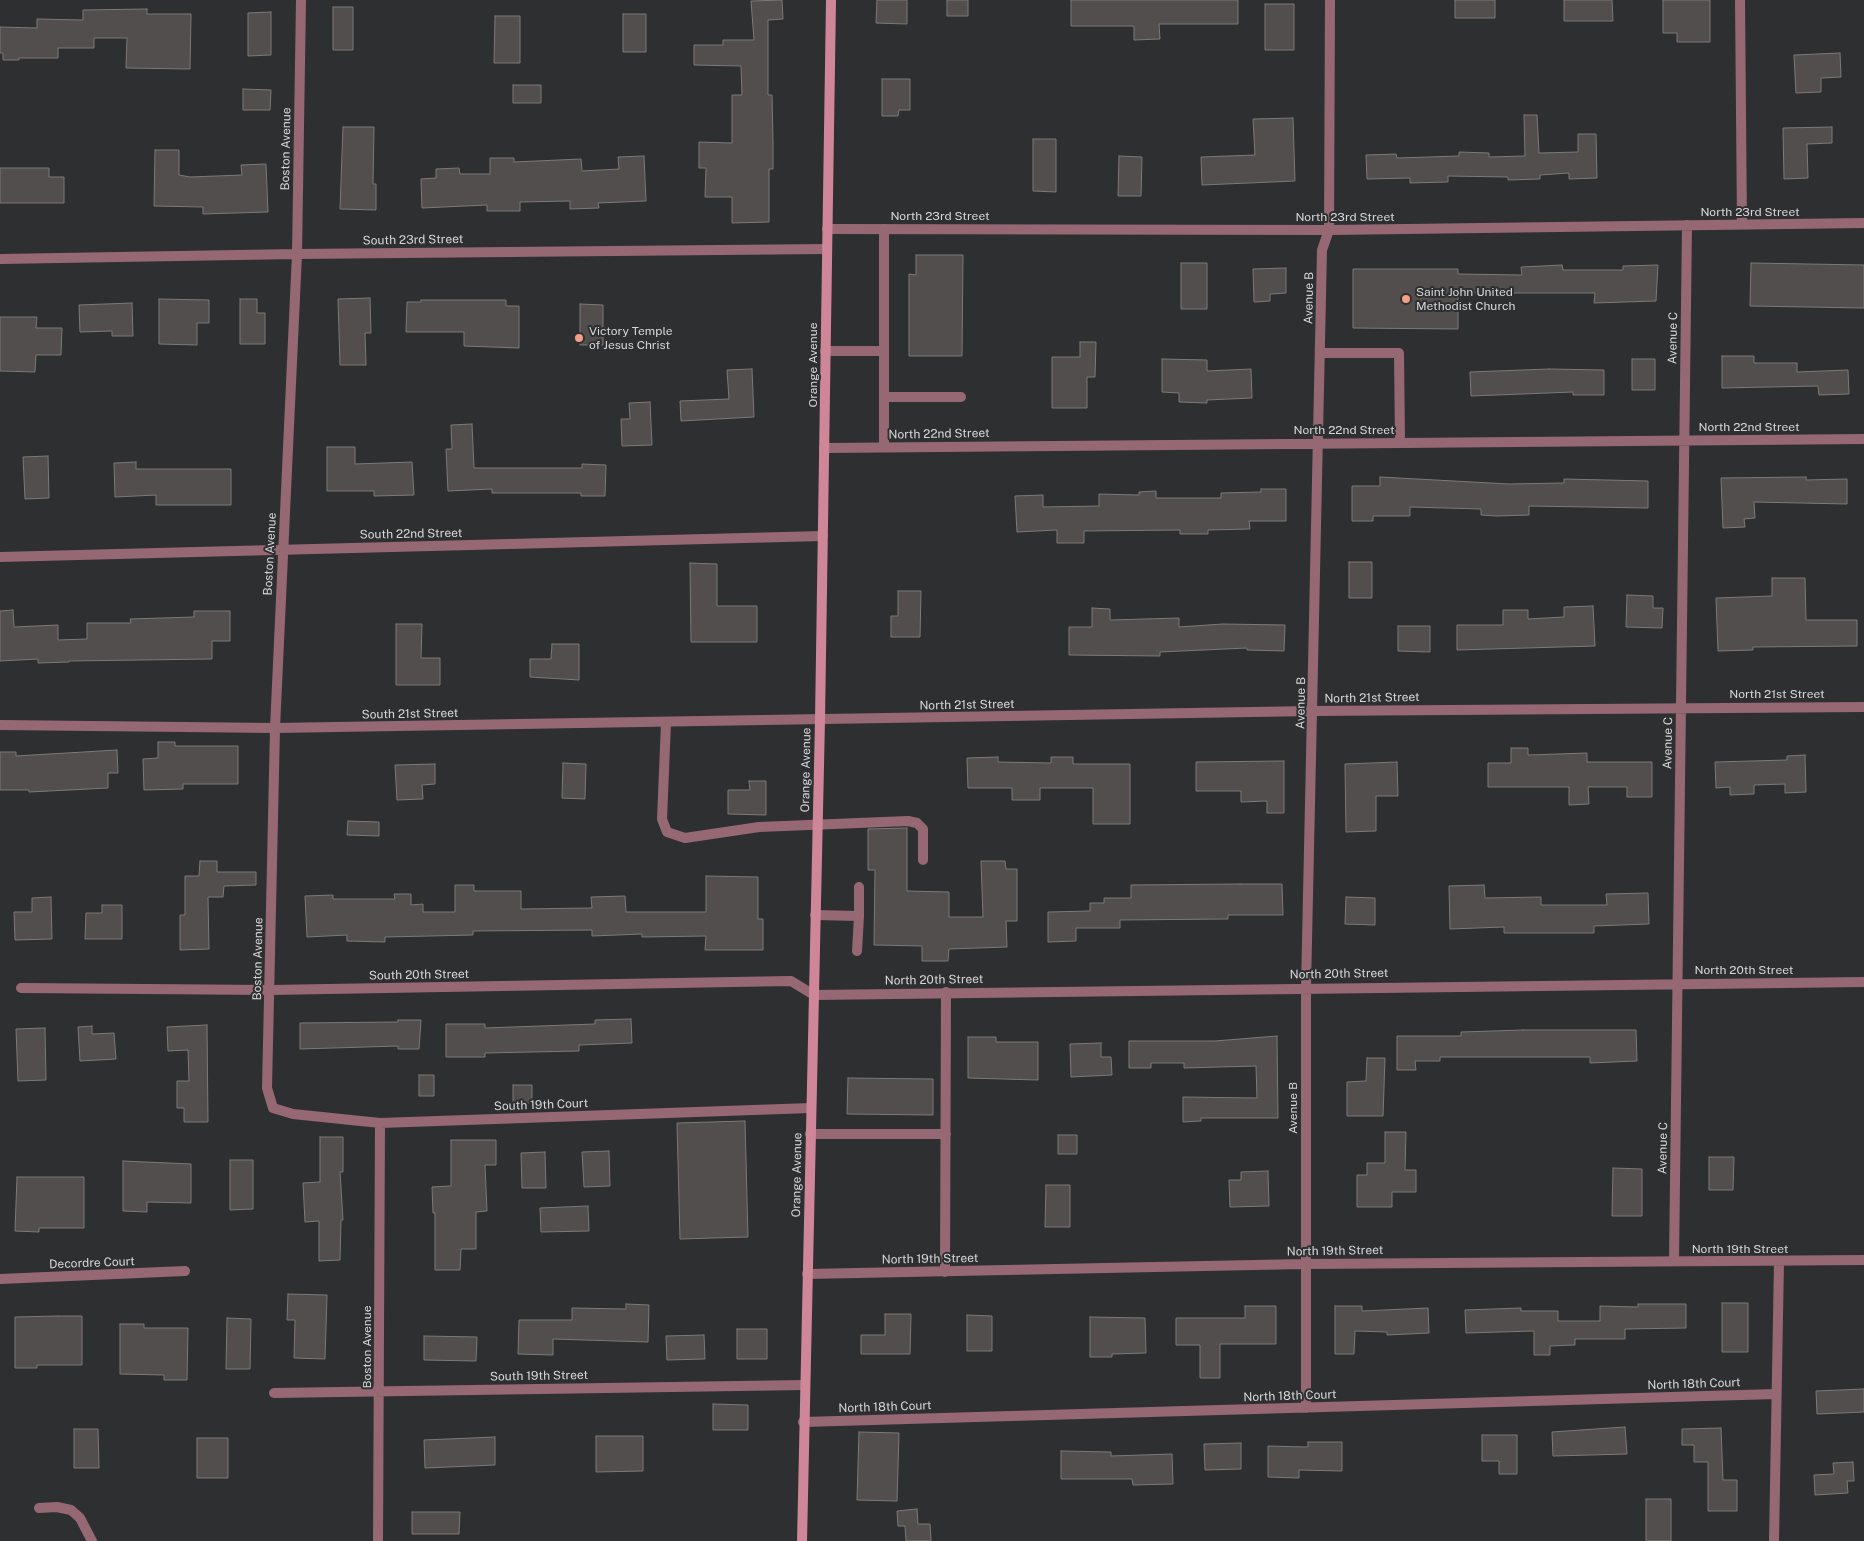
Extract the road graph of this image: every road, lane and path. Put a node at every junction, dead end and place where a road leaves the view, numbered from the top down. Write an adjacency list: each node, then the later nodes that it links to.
1 (301, 0): 12 (street, Boston Avenue)
2 (831, 0): 8 (main road, Orange Avenue)
3 (1330, 0): 10 (street, Avenue B)
4 (1740, 0): 6 (street)
5 (1864, 223): 6 (street, North 23rd Street)
6 (1742, 224): 7 (street, North 23rd Street)
7 (1687, 225): 10 (street, North 23rd Street); 20 (street, Avenue C)
8 (826, 229): 9 (street, North 23rd Street); 11 (main road, Orange Avenue)
9 (884, 229): 10 (street, North 23rd Street); 15 (street)
10 (1329, 230): 16 (street, Avenue B)
11 (826, 249): 12 (street, South 23rd Street); 14 (main road, Orange Avenue)
12 (296, 254): 13 (street, South 23rd Street); 26 (street, Boston Avenue)
13 (0, 259)
14 (825, 351): 15 (street); 24 (main road, Orange Avenue)
15 (884, 351): 17 (street)
16 (1320, 353): 21 (street, Avenue B); 22 (street)
17 (884, 397): 18 (street); 23 (street)
18 (961, 397)
19 (1864, 438): 20 (street, North 22nd Street)
20 (1684, 440): 22 (street, North 22nd Street); 28 (street, Avenue C)
21 (1319, 442): 22 (street, North 22nd Street); 23 (street, North 22nd Street); 30 (street, Avenue B)
22 (1400, 442)
23 (884, 447): 24 (street, North 22nd Street)
24 (824, 448): 25 (main road, Orange Avenue)
25 (823, 536): 26 (street, South 22nd Street); 31 (main road, Orange Avenue)
26 (283, 550): 27 (street, South 22nd Street); 34 (street, Boston Avenue)
27 (0, 557)
28 (1681, 707): 29 (street, North 21st Street); 30 (street, North 21st Street); 42 (street, Avenue C)
29 (1864, 707)
30 (1313, 711): 31 (street, North 21st Street); 43 (street, Avenue B)
31 (820, 720): 32 (street, South 21st Street); 35 (main road, Orange Avenue)
32 (666, 723): 34 (street, South 21st Street); 35 (street)
33 (0, 725): 34 (street, South 21st Street)
34 (275, 728): 45 (street, Boston Avenue)
35 (817, 824): 36 (street); 38 (main road, Orange Avenue)
36 (923, 860)
37 (859, 887): 39 (street)
38 (815, 915): 39 (street); 47 (main road, Orange Avenue)
39 (859, 916): 40 (street)
40 (857, 951)
41 (1864, 982): 42 (street, North 20th Street)
42 (1678, 983): 43 (street, North 20th Street); 55 (street, Avenue C)
43 (1306, 987): 46 (street, North 20th Street); 56 (street, Avenue B)
44 (21, 988): 45 (street, South 20th Street)
45 (270, 990): 47 (street, South 20th Street); 48 (street, Boston Avenue)
46 (946, 992): 47 (street, North 20th Street); 52 (street)
47 (814, 994): 49 (main road, Orange Avenue)
48 (273, 1108): 50 (street, South 19th Court)
49 (811, 1108): 50 (street, South 19th Court); 51 (main road, Orange Avenue)
50 (380, 1124): 62 (street, Boston Avenue)
51 (810, 1134): 52 (street); 59 (main road, Orange Avenue)
52 (946, 1134): 58 (street)
53 (1864, 1260): 54 (street, North 19th Street)
54 (1779, 1261): 55 (street, North 19th Street); 64 (street)
55 (1674, 1262): 56 (street, North 19th Street)
56 (1304, 1264): 58 (street, North 19th Street); 65 (street, Avenue B)
57 (185, 1271): 60 (street, Decordre Court)
58 (945, 1272): 59 (street, North 19th Street)
59 (807, 1274): 61 (main road, Orange Avenue)
60 (0, 1279)
61 (804, 1385): 62 (street, South 19th Street); 66 (main road, Orange Avenue)
62 (379, 1392): 63 (street, South 19th Street); 69 (street, Boston Avenue)
63 (274, 1393)
64 (1776, 1394): 65 (street, North 18th Court); 71 (street)
65 (1306, 1408): 66 (street, North 18th Court)
66 (803, 1422): 70 (main road, Orange Avenue)
67 (39, 1508): 68 (street)
68 (92, 1541)
69 (378, 1541)
70 (802, 1541)
71 (1774, 1541)

